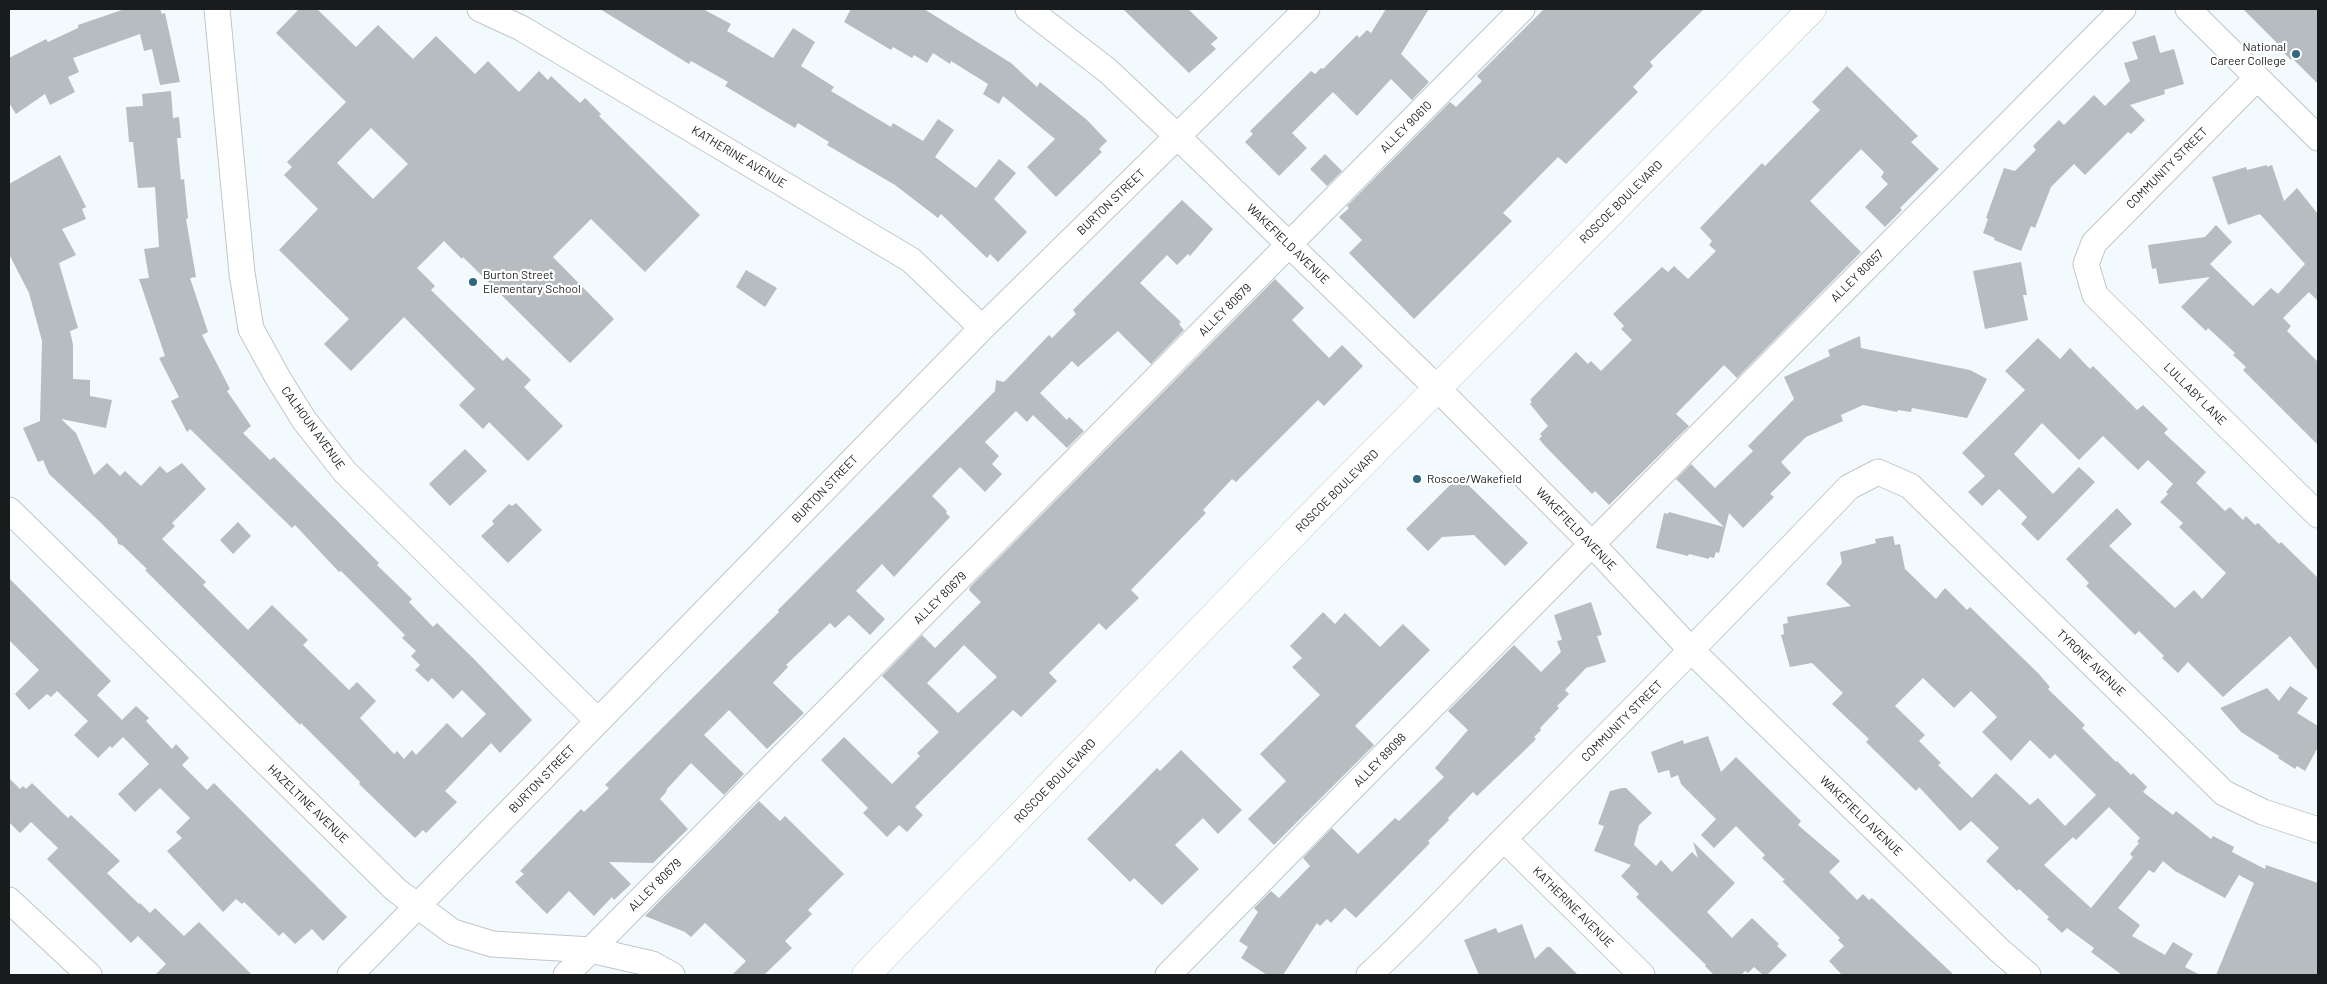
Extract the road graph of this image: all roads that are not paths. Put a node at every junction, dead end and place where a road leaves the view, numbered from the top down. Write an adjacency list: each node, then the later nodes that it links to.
1 (217, 9): 21 (street, CALHOUN AVENUE)
2 (480, 9): 14 (street, KATHERINE AVENUE)
3 (1028, 9): 10 (street, WAKEFIELD AVENUE)
4 (1306, 9): 10 (street, BURTON STREET)
5 (1522, 9): 12 (street, ALLEY 90610)
6 (1812, 9): 15 (main road, ROSCOE BOULEVARD)
7 (2123, 9): 19 (street, ALLEY 80657)
8 (2188, 9): 9 (street)
9 (2257, 78): 11 (street); 13 (street, COMMUNITY STREET)
10 (1178, 137): 12 (street, WAKEFIELD AVENUE); 14 (street, BURTON STREET)
11 (2318, 138)
12 (1289, 245): 15 (street, WAKEFIELD AVENUE); 26 (street, ALLEY 80679)
13 (2086, 264): 18 (street, LULLABY LANE)
14 (982, 328): 21 (street, BURTON STREET)
15 (1438, 389): 19 (street, WAKEFIELD AVENUE); 31 (main road, ROSCOE BOULEVARD)
16 (1878, 472): 20 (street, COMMUNITY STREET); 22 (street, TYRONE AVENUE)
17 (9, 510): 25 (street, HAZELTINE AVENUE)
18 (2318, 515)
19 (1592, 544): 20 (street, WAKEFIELD AVENUE); 32 (street, ALLEY 89098)
20 (1692, 651): 23 (street, COMMUNITY STREET); 35 (street, WAKEFIELD AVENUE)
21 (598, 721): 25 (street, BURTON STREET)
22 (2318, 830)
23 (1504, 839): 33 (street, COMMUNITY STREET); 34 (street, KATHERINE AVENUE)
24 (9, 900): 27 (street)
25 (418, 907): 26 (street, HAZELTINE AVENUE); 28 (street, BURTON STREET)
26 (591, 950): 29 (street, ALLEY 80679); 30 (street, HAZELTINE AVENUE)
27 (89, 975)
28 (350, 975)
29 (566, 975)
30 (672, 975)
31 (866, 975)
32 (1168, 975)
33 (1369, 975)
34 (1642, 975)
35 (2028, 975)

